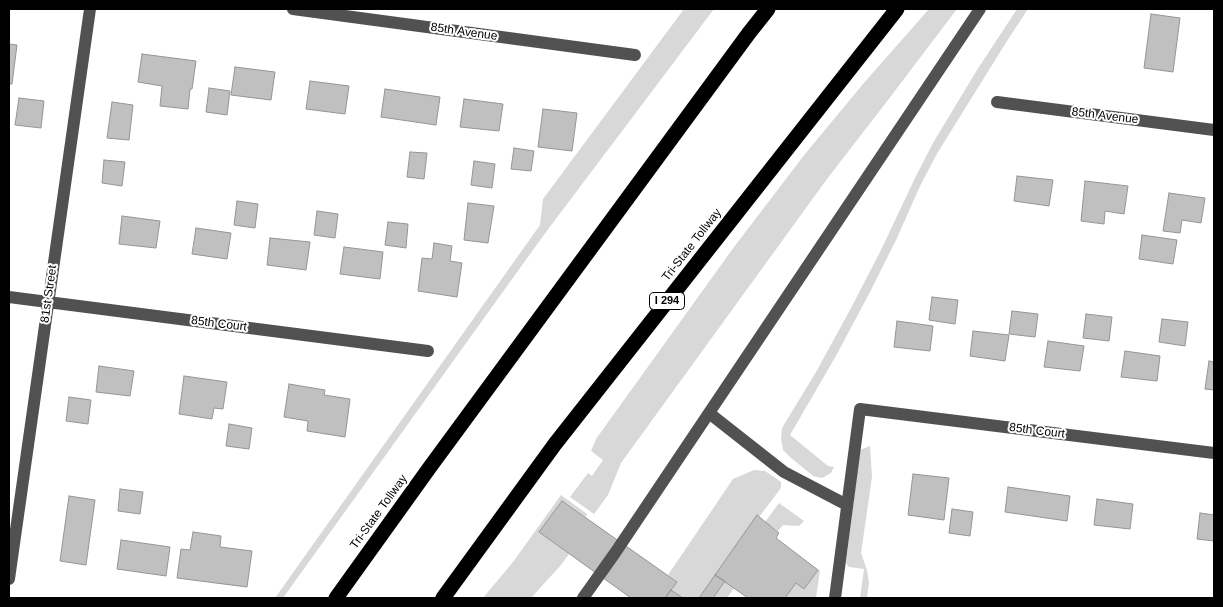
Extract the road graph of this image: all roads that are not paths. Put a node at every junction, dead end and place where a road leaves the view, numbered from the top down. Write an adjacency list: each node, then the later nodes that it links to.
1 (90, 9): 10 (street, 81st Street)
2 (292, 9): 6 (street, 85th Avenue)
3 (768, 9): 16 (highway, Tri-State Tollway)
4 (897, 9): 17 (highway, Tri-State Tollway / I 294)
5 (980, 9): 12 (street)
6 (635, 55)
7 (996, 102): 8 (street, 85th Avenue)
8 (1214, 130)
9 (9, 297): 10 (street, 85th Court)
10 (48, 302): 11 (street, 85th Court); 15 (street, 81st Street)
11 (428, 351)
12 (709, 413): 14 (street); 18 (street)
13 (1214, 453): 14 (street, 85th Court)
14 (847, 505): 19 (street)
15 (9, 579)
16 (336, 598)
17 (443, 598)
18 (583, 598)
19 (835, 598)

